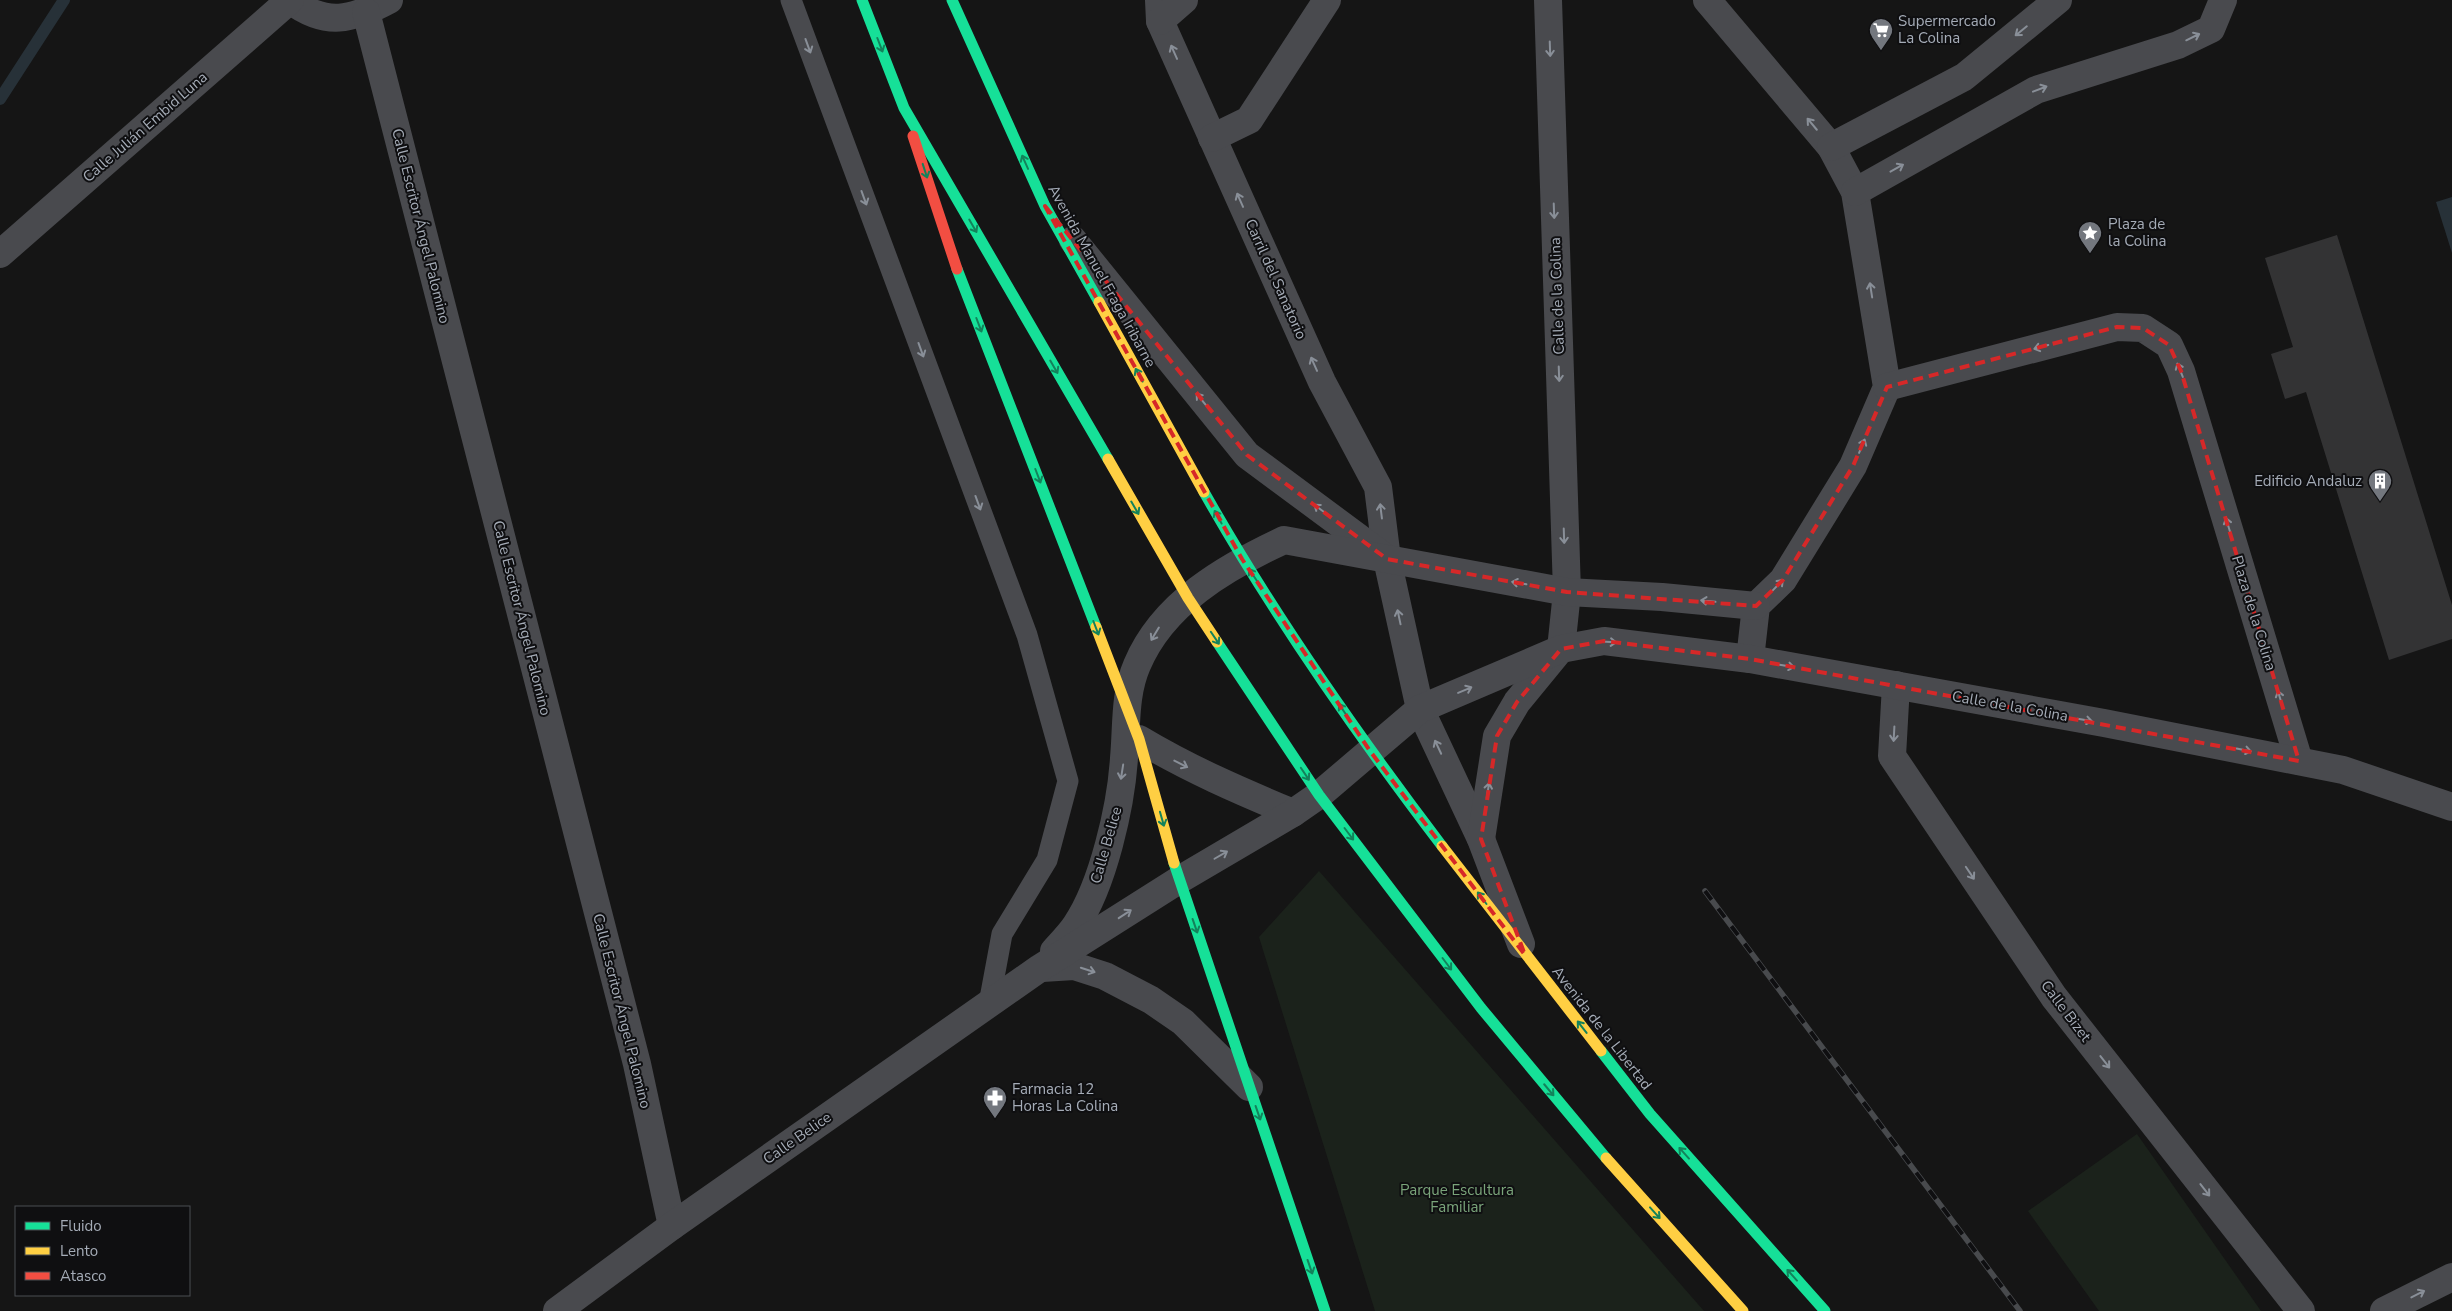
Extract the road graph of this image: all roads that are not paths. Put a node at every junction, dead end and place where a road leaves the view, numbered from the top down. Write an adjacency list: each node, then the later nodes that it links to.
1 (290, 0): 11 (street); 18 (street, Calle Julián Embid Luna)
2 (791, 0): 40 (lane, one-way to 40)
3 (862, 0): 13 (main road, one-way to 13)
4 (952, 0): 17 (main road, Avenida Manuel Fraga Iribarne, one-way to 4)
5 (1184, 0): 12 (street)
6 (1327, 0): 14 (street)
7 (1548, 0): 22 (street, Calle de la Colina, one-way to 22)
8 (1707, 0): 15 (street, one-way to 8)
9 (2058, 0): 15 (street, one-way to 15)
10 (2223, 0): 16 (street, one-way to 10)
11 (378, 6): 42 (street, Calle Escritor Ángel Palomino)
12 (1159, 11): 14 (street, Carril del Sanatorio, one-way to 12)
13 (904, 108): 23 (main road, one-way to 23); 28 (main road, one-way to 28)
14 (1212, 138): 21 (street, Carril del Sanatorio, one-way to 14)
15 (1832, 147): 16 (street)
16 (1855, 192): 19 (street, one-way to 16)
17 (1045, 206): 20 (main road, Avenida Manuel Fraga Iribarne, one-way to 17); 21 (street, one-way to 17)
18 (0, 254)
19 (1887, 387): 24 (street, one-way to 19); 32 (street, Plaza de la Colina, one-way to 19)
20 (1242, 559): 21 (street, Calle Belice); 23 (street, Calle Belice); 31 (main road, Avenida Manuel Fraga Iribarne, one-way to 20)
21 (1387, 559): 22 (street, one-way to 21); 29 (street, Carril del Sanatorio, one-way to 21)
22 (1567, 592): 24 (street, one-way to 22); 25 (street, Calle de la Colina)
23 (1188, 598): 28 (street, Calle Belice, one-way to 28); 33 (main road, one-way to 33)
24 (1756, 606): 26 (street)
25 (1561, 649): 26 (street, Calle de la Colina, one-way to 26); 29 (street, Calle de la Colina, one-way to 25); 36 (street, one-way to 25)
26 (1750, 659): 27 (street, Calle de la Colina, one-way to 27)
27 (1896, 685): 32 (street, Calle de la Colina, one-way to 32); 48 (street, Calle Bizet, one-way to 48)
28 (1126, 706): 30 (main road); 39 (street, Calle Belice, one-way to 39)
29 (1420, 708): 31 (street, Calle de la Colina); 36 (street, Carril del Sanatorio, one-way to 29)
30 (1139, 739): 35 (street, one-way to 35); 37 (main road, one-way to 37)
31 (1370, 751): 33 (street, Calle de la Colina); 38 (main road, Avenida de la Libertad, one-way to 31)
32 (2299, 761): 34 (street, Calle de la Colina)
33 (1319, 795): 35 (street, Calle Belice); 46 (main road, one-way to 46)
34 (2452, 808)
35 (1293, 813): 37 (street, Calle Belice, one-way to 35)
36 (1481, 839): 38 (street, Carril del Sanatorio)
37 (1179, 880): 39 (street, Calle Belice, one-way to 37); 41 (main road, one-way to 41)
38 (1525, 955): 47 (main road, Avenida de la Libertad, one-way to 38)
39 (1040, 968): 40 (street, Calle Belice); 41 (street, one-way to 41)
40 (990, 1004): 42 (street, Calle Belice)
41 (1249, 1087): 45 (main road, one-way to 45)
42 (672, 1226): 44 (street, Calle Belice)
43 (2452, 1277): 49 (street, one-way to 43)
44 (557, 1311)
45 (1325, 1311)
46 (1743, 1311)
47 (1825, 1311)
48 (2300, 1311)
49 (2384, 1311)

